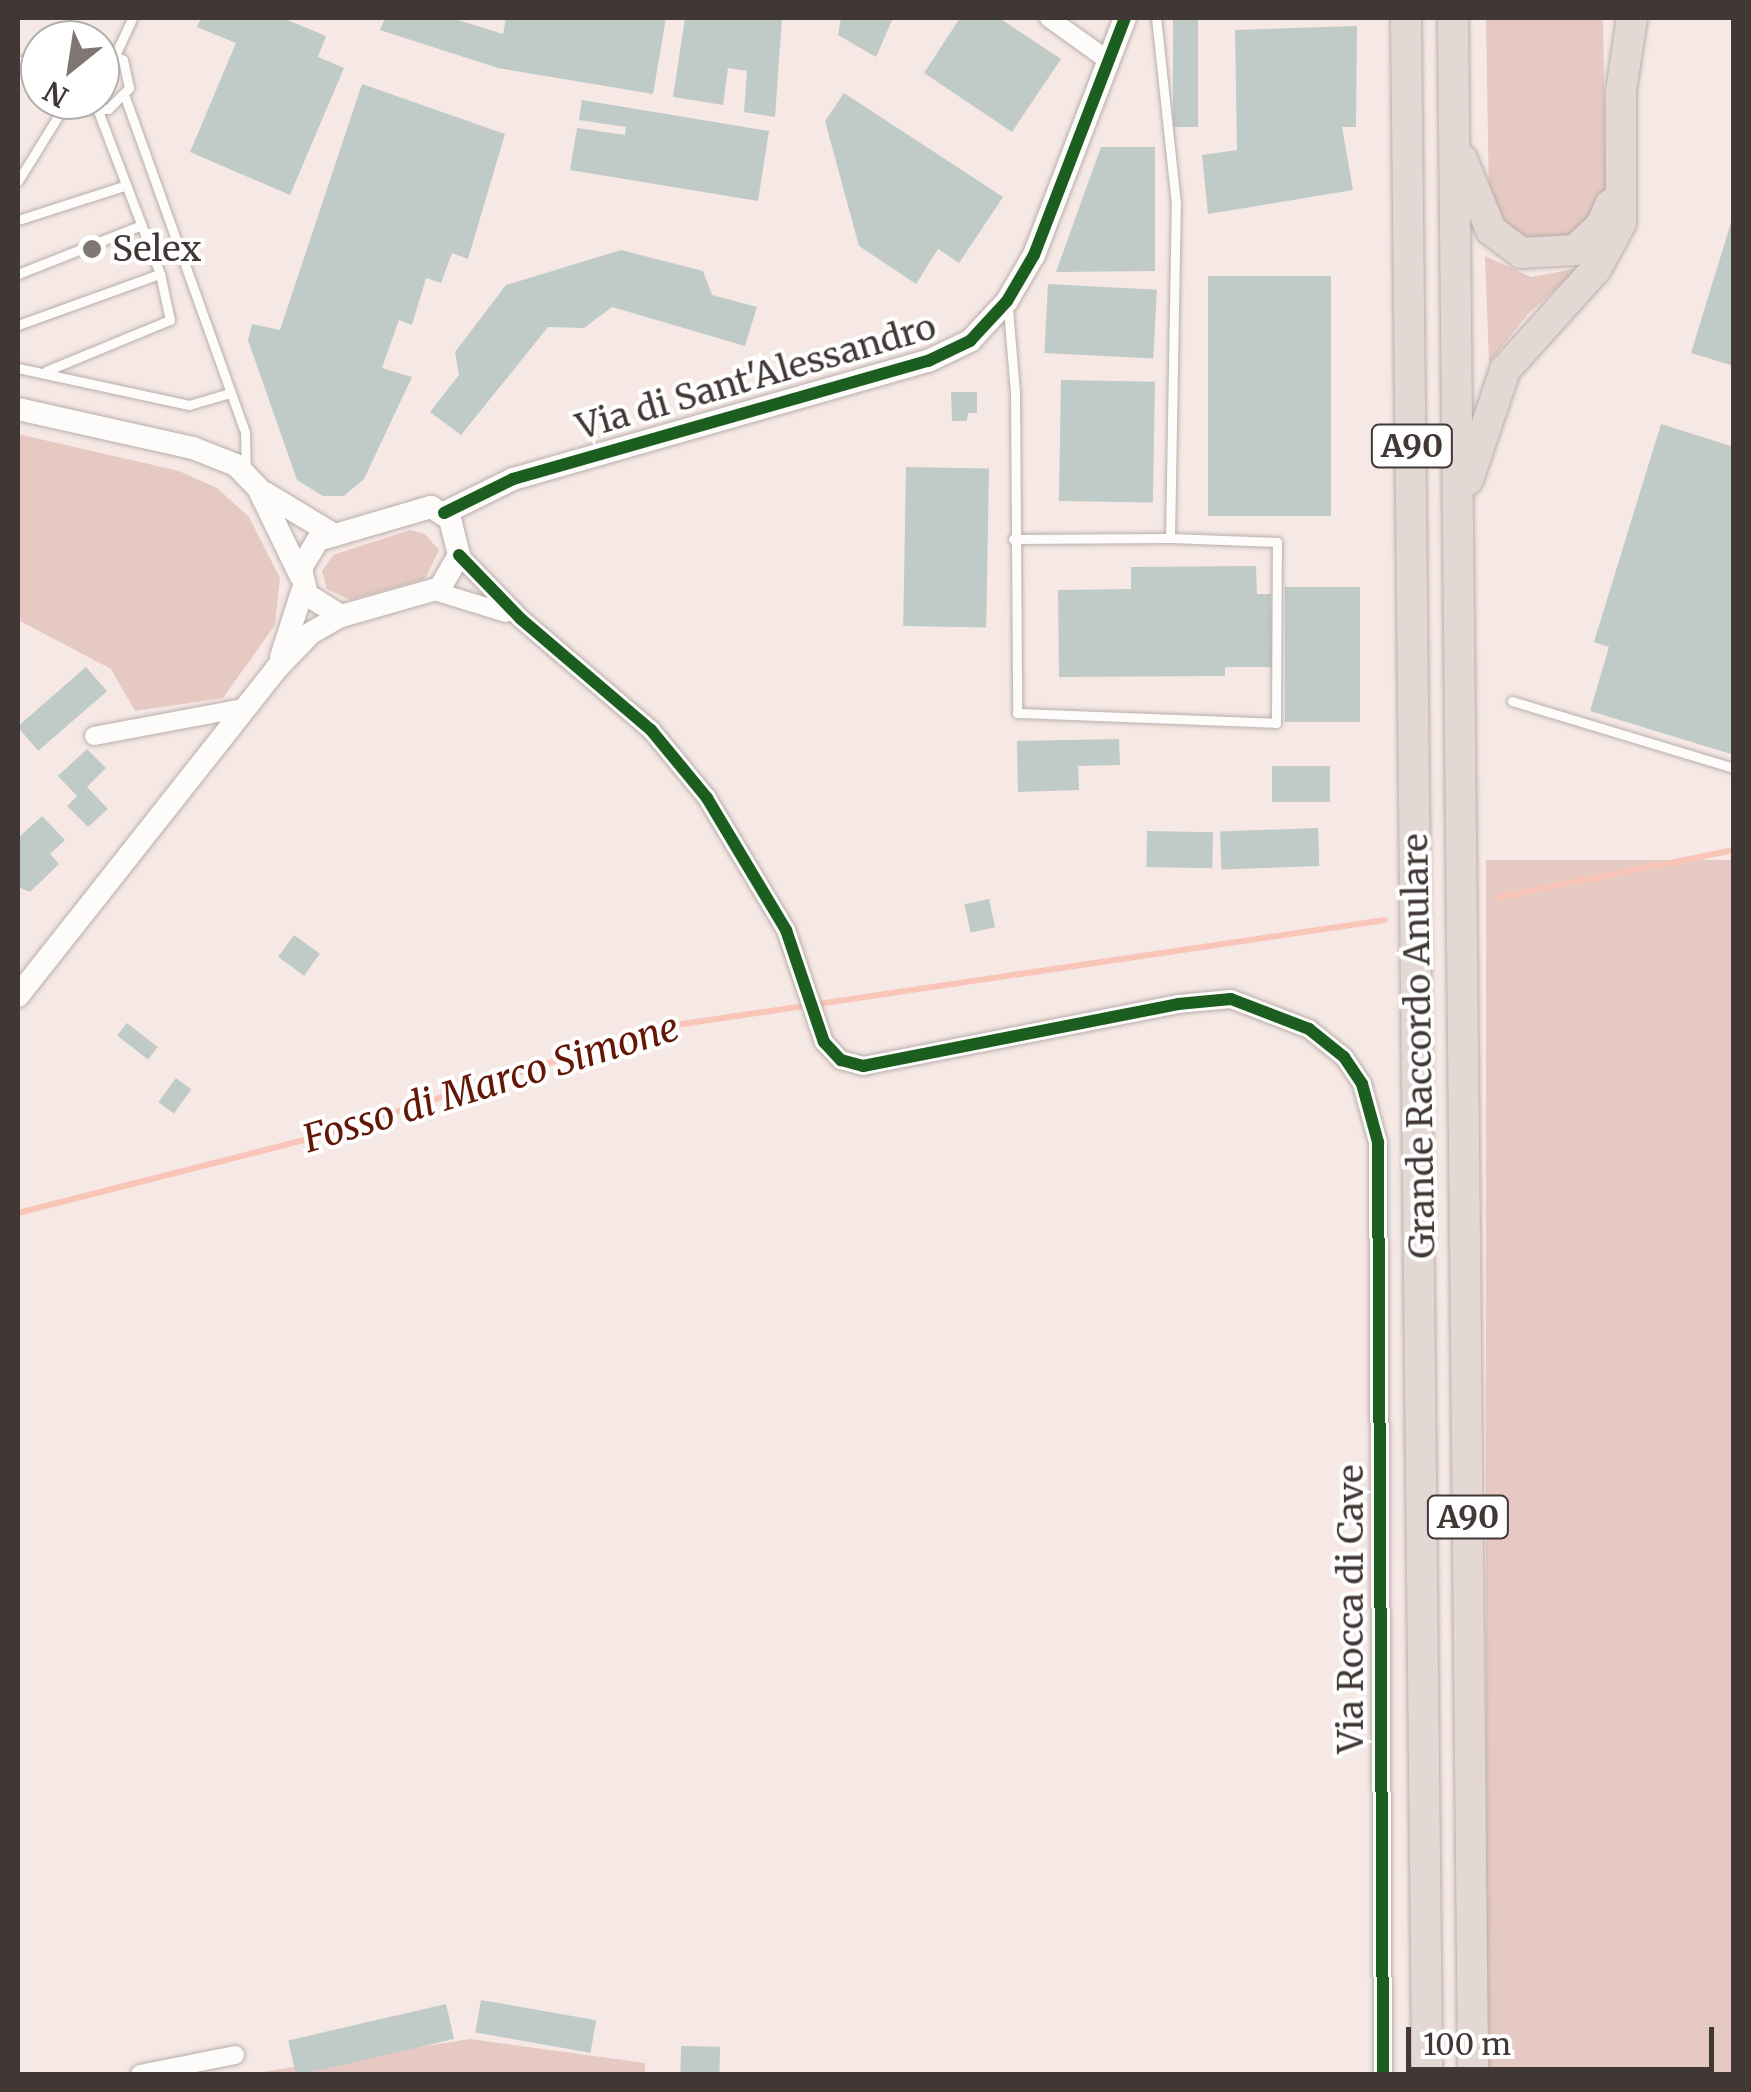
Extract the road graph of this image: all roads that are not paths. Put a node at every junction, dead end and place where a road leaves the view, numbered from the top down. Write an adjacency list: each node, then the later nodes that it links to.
1 (132, 18): 9 (lane)
2 (1049, 18): 11 (street)
3 (1125, 18): 11 (street, Via di Sant'Alessandro)
4 (1156, 18): 35 (lane)
5 (1406, 18): 51 (highway, Grande Raccordo Anulare / A90)
6 (1452, 18): 17 (highway, Grande Raccordo Anulare / A90)
7 (1611, 18): 12 (highway)
8 (1632, 18): 12 (highway)
9 (120, 44)
10 (120, 60): 13 (lane)
11 (1109, 60): 25 (street, Via di Sant'Alessandro)
12 (1621, 91): 18 (highway)
13 (125, 97): 14 (lane); 29 (lane)
14 (120, 100)
15 (59, 120): 19 (lane)
16 (102, 120): 20 (lane)
17 (1454, 139): 18 (highway); 32 (highway, Grande Raccordo Anulare / A90)
18 (1622, 153): 32 (highway)
19 (18, 181)
20 (127, 184): 21 (lane); 22 (lane)
21 (18, 220)
22 (142, 226): 23 (lane); 24 (lane)
23 (18, 274)
24 (160, 274): 26 (lane); 28 (lane)
25 (1007, 301): 33 (street, Via di Sant'Alessandro); 36 (lane)
26 (18, 325)
27 (18, 368): 28 (lane)
28 (46, 371): 29 (lane)
29 (230, 393): 31 (lane)
30 (18, 409): 31 (street)
31 (252, 480): 34 (street); 38 (street)
32 (1459, 511): 52 (highway, Grande Raccordo Anulare / A90)
33 (444, 513): 34 (street, Via di Sant'Alessandro); 37 (street)
34 (331, 533): 38 (street)
35 (1170, 538): 36 (lane); 36 (lane)
36 (1013, 539)
37 (459, 555): 39 (street); 41 (street)
38 (302, 582): 40 (street); 42 (street)
39 (434, 592): 40 (street); 41 (street)
40 (342, 616): 42 (street)
41 (520, 619): 50 (street, Via Rocca di Cave)
42 (276, 669): 44 (street)
43 (1512, 701): 46 (lane)
44 (243, 708): 45 (street); 47 (street)
45 (94, 736)
46 (1734, 768)
47 (18, 996)
48 (235, 2055): 49 (street)
49 (140, 2074)
50 (1383, 2074)
51 (1428, 2074)
52 (1473, 2074)

